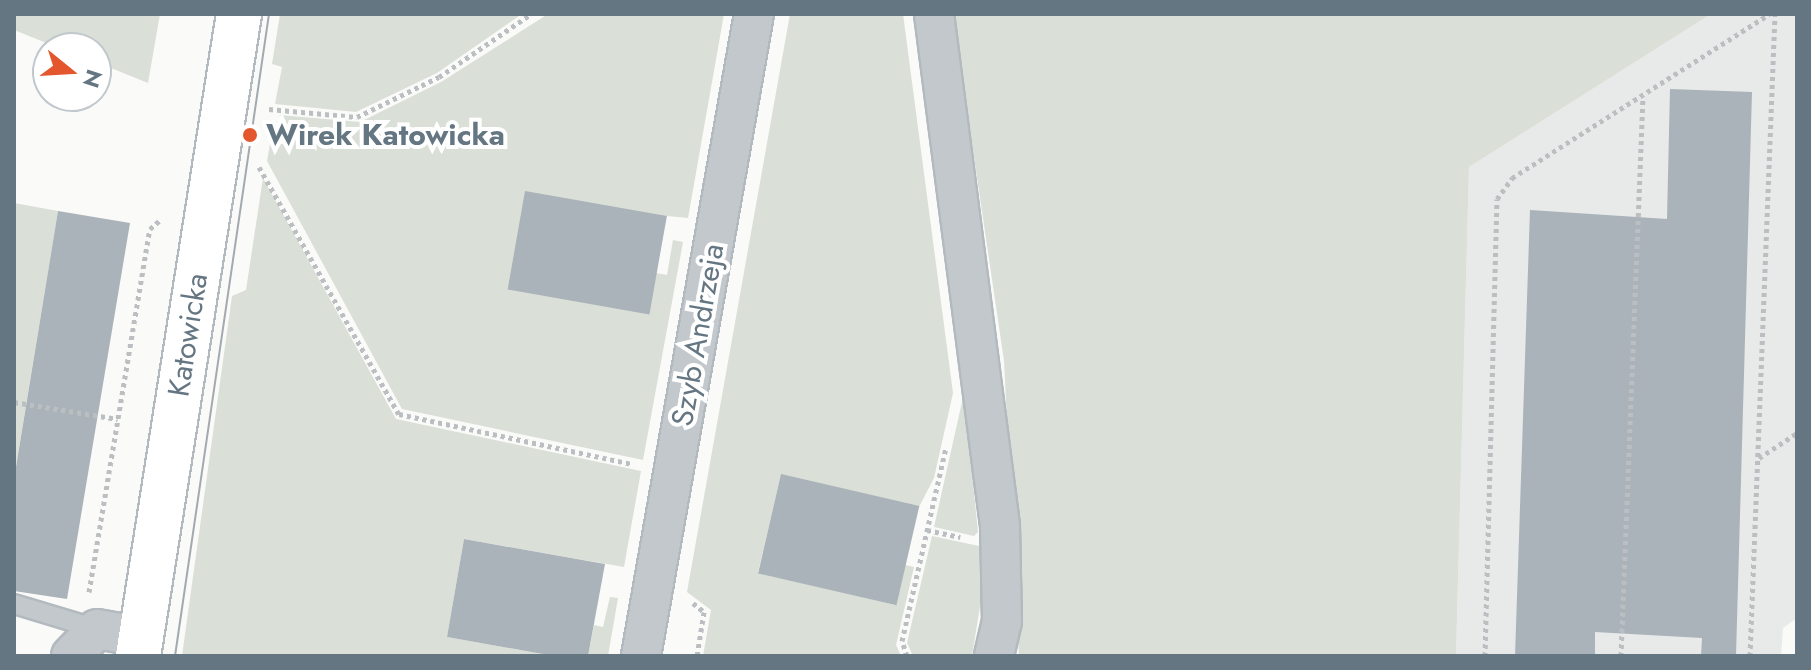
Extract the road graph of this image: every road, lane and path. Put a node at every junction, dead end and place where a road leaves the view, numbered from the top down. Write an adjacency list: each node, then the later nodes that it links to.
1 (239, 14): 17 (street, Katowicka)
2 (531, 14): 7 (path)
3 (754, 14): 18 (street, Szyb Andrzeja)
4 (934, 14): 19 (street)
5 (1772, 14): 6 (path); 13 (path)
6 (1643, 95): 20 (path); 21 (path)
7 (268, 109)
8 (259, 167): 14 (path)
9 (171, 210): 11 (path)
10 (14, 402): 11 (path)
11 (118, 419): 16 (path)
12 (1797, 433): 13 (path)
13 (1758, 459): 22 (path)
14 (649, 467)
15 (14, 604): 16 (lane)
16 (82, 636): 17 (street)
17 (139, 646)
18 (641, 656)
19 (994, 656)
20 (1485, 656)
21 (1621, 656)
22 (1750, 656)

